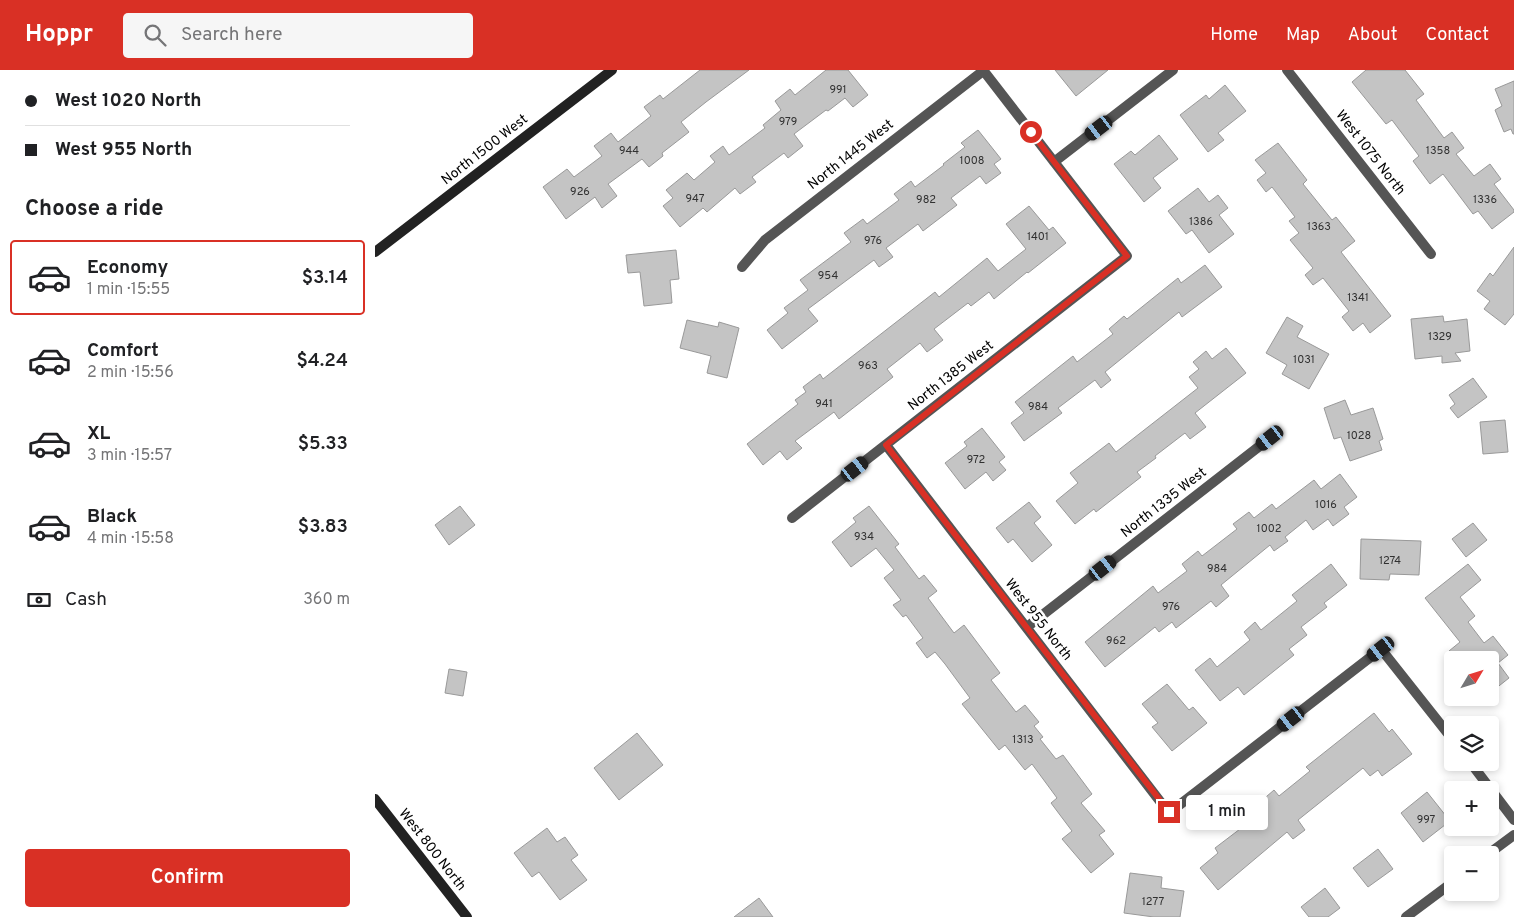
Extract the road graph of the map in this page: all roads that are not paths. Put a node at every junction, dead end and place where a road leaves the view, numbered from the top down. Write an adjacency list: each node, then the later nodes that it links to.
1 (612, 70): 6 (street, North 1500 West)
2 (983, 70): 5 (street); 8 (street, North 1445 West)
3 (1173, 70): 5 (street)
4 (1287, 70): 7 (street, West 1075 North)
5 (1054, 162): 10 (street, North 1385 West)
6 (375, 252)
7 (1431, 254)
8 (742, 267)
9 (1270, 438): 12 (street, North 1335 West)
10 (886, 445): 11 (street, North 1385 West); 12 (street, West 955 North)
11 (792, 518)
12 (1027, 627): 13 (street, West 955 North)
13 (1444, 729)
14 (1477, 771): 16 (street)
15 (375, 799): 20 (street, West 800 North)
16 (1514, 820)
17 (1514, 835): 18 (street)
18 (1499, 846)
19 (1444, 889): 21 (street)
20 (467, 917)
21 (1406, 917)

